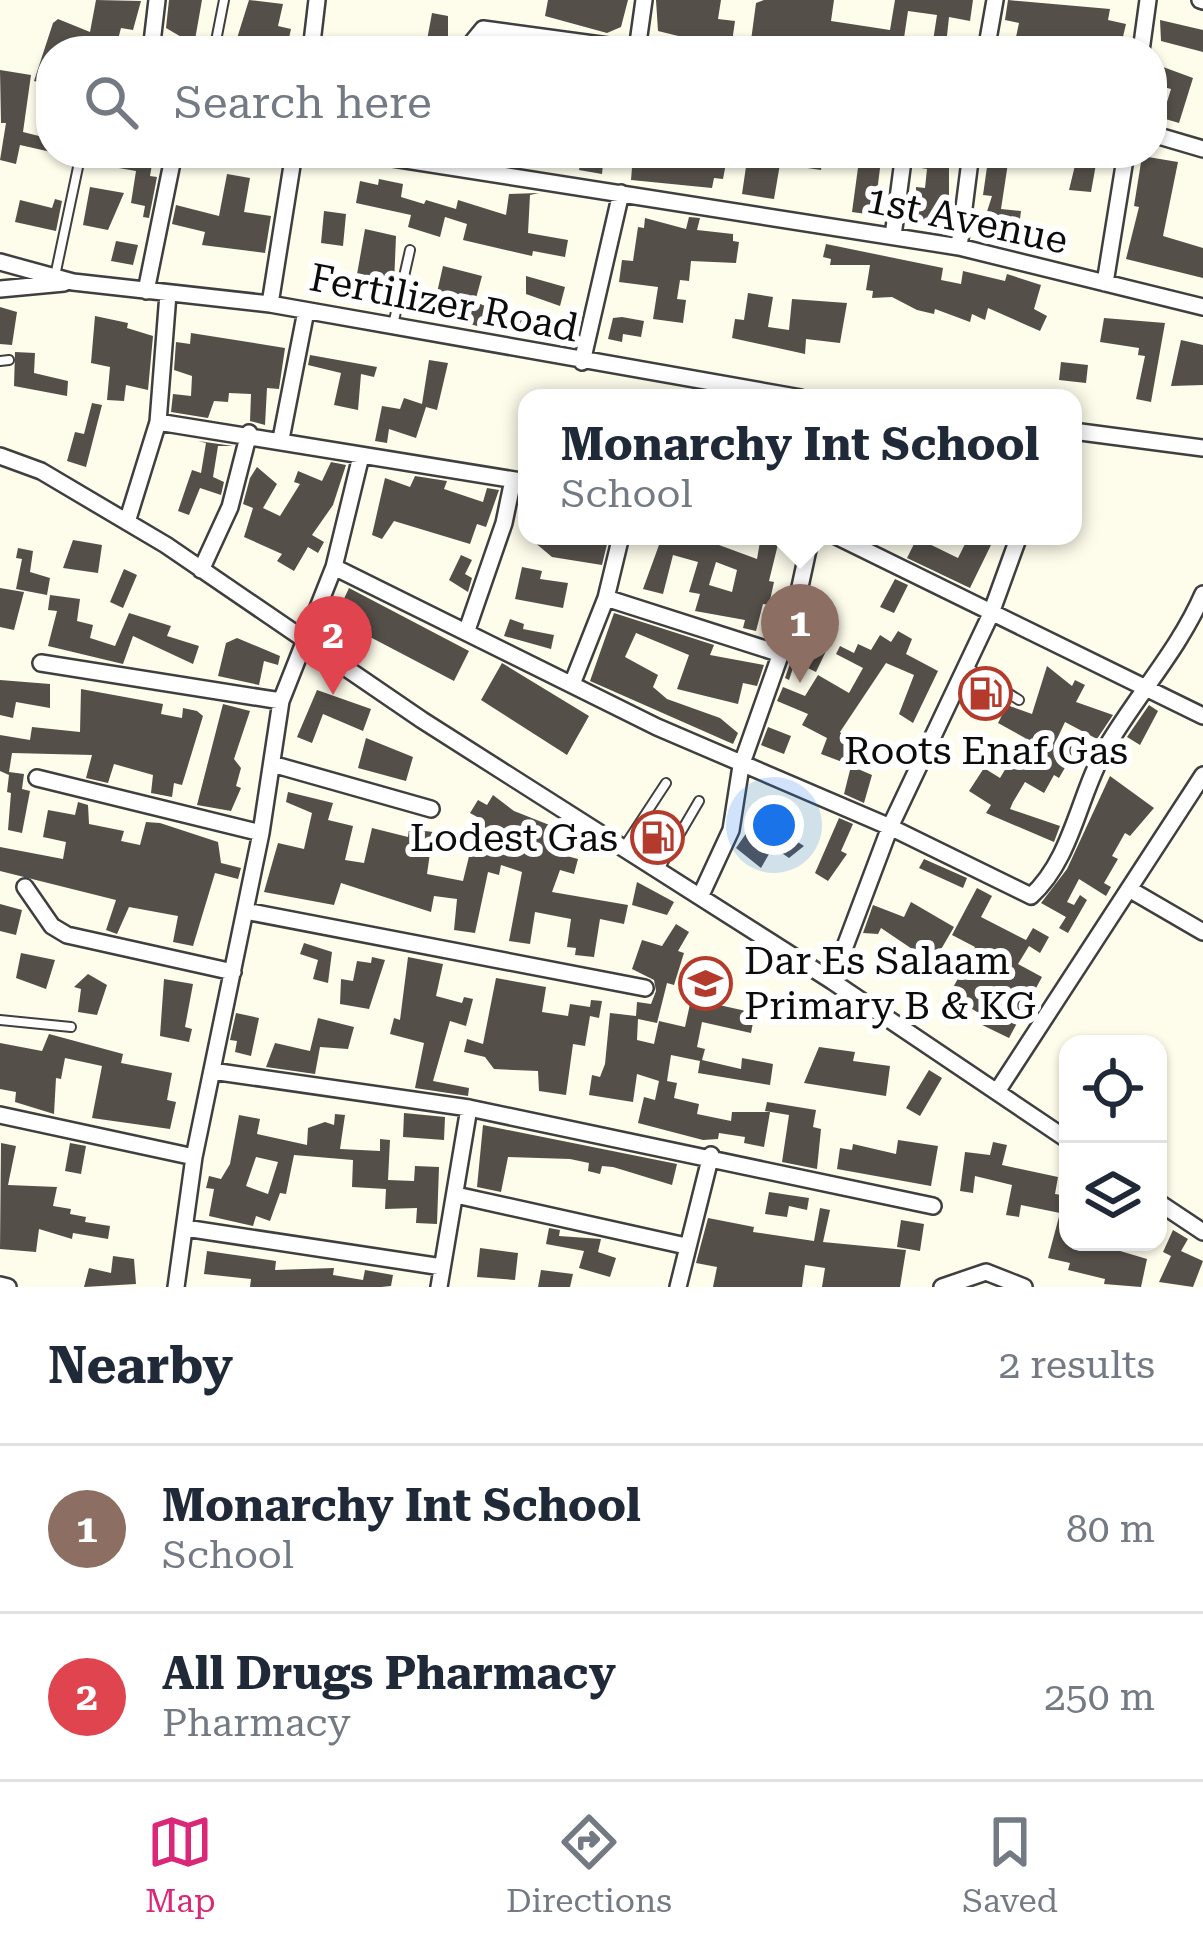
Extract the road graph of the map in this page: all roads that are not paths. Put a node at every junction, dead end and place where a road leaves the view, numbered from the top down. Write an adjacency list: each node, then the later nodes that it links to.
1 (157, 0): 7 (street)
2 (224, 0): 8 (lane)
3 (317, 0): 9 (street)
4 (644, 0): 12 (street)
5 (995, 0): 13 (street)
6 (1148, 0): 14 (street)
7 (153, 36)
8 (217, 36)
9 (312, 36)
10 (477, 36): 11 (street)
11 (535, 36)
12 (642, 36)
13 (989, 36)
14 (1143, 36)
15 (1167, 138): 16 (street)
16 (1203, 149)
17 (78, 168): 29 (lane)
18 (171, 168): 33 (street)
19 (292, 168): 35 (street)
20 (458, 168): 24 (street, 1st Avenue)
21 (902, 168): 25 (street)
22 (968, 168): 26 (street)
23 (1124, 168): 31 (street)
24 (621, 193): 25 (street, 1st Avenue); 39 (street)
25 (893, 236): 26 (street, 1st Avenue)
26 (958, 247): 31 (street, 1st Avenue)
27 (410, 250): 38 (lane)
28 (0, 262): 29 (street, Fertilizer Road)
29 (55, 277): 30 (street, Fertilizer Road)
30 (73, 282): 32 (street, Fertilizer Road); 33 (street, Fertilizer Road)
31 (1105, 283): 36 (street, 1st Avenue)
32 (0, 289)
33 (146, 291): 34 (street, Fertilizer Road)
34 (168, 294): 35 (street, Fertilizer Road); 41 (street)
35 (270, 304): 37 (street, Fertilizer Road)
36 (1203, 307)
37 (306, 311): 38 (street, Fertilizer Road); 44 (street)
38 (393, 327): 39 (street, Fertilizer Road)
39 (582, 362): 40 (street, Fertilizer Road)
40 (746, 389)
41 (158, 422): 43 (street); 50 (street)
42 (1082, 432): 45 (street)
43 (249, 434): 44 (street); 56 (street)
44 (280, 439): 47 (street)
45 (1203, 448)
46 (0, 456): 50 (street)
47 (361, 456): 48 (street); 55 (street)
48 (518, 481)
49 (518, 487): 60 (street)
50 (127, 522): 56 (street)
51 (619, 545): 58 (street)
52 (809, 545): 62 (street)
53 (853, 545): 59 (street)
54 (1016, 545): 59 (street)
55 (334, 567): 60 (street); 61 (street)
56 (202, 569): 61 (street)
57 (1203, 594): 68 (street)
58 (606, 598): 62 (street); 66 (street)
59 (990, 616): 64 (street); 68 (street)
60 (467, 630): 66 (street)
61 (302, 637): 70 (street); 81 (street)
62 (781, 654): 73 (street)
63 (41, 663): 70 (street)
64 (966, 666): 65 (lane); 67 (street)
65 (984, 677): 67 (lane); 69 (lane)
66 (572, 684): 73 (street)
67 (957, 684): 79 (street)
68 (1144, 686): 71 (street); 79 (street)
69 (1019, 700)
70 (281, 701): 72 (street)
71 (1203, 716)
72 (272, 764): 78 (street); 80 (street)
73 (741, 766): 79 (street); 85 (street)
74 (1203, 776): 84 (street)
75 (37, 778): 80 (street)
76 (666, 783): 81 (lane)
77 (699, 802): 82 (lane)
78 (431, 809)
79 (890, 827): 89 (street)
80 (261, 833): 86 (street)
81 (623, 848): 82 (street)
82 (658, 871): 85 (street)
83 (25, 887): 88 (street)
84 (1129, 889): 87 (street); 94 (street)
85 (700, 897): 89 (street)
86 (245, 911): 88 (street); 90 (street)
87 (1203, 932)
88 (233, 972): 93 (street)
89 (832, 981): 94 (street)
90 (646, 988)
91 (0, 1020): 92 (lane)
92 (71, 1027)
93 (212, 1071): 95 (street); 98 (street)
94 (998, 1090): 97 (street)
95 (469, 1108): 99 (street); 100 (street)
96 (0, 1115): 98 (street)
97 (1059, 1133)
98 (194, 1156): 103 (street)
99 (711, 1156): 101 (street); 105 (street)
100 (456, 1196): 105 (street); 106 (street)
101 (932, 1206)
102 (1167, 1208): 104 (street)
103 (185, 1228): 106 (street); 107 (street)
104 (1203, 1232)
105 (686, 1246): 109 (street)
106 (442, 1267): 108 (street)
107 (176, 1287)
108 (440, 1287)
109 (678, 1287)
110 (942, 1287): 111 (street)
111 (1024, 1287)

